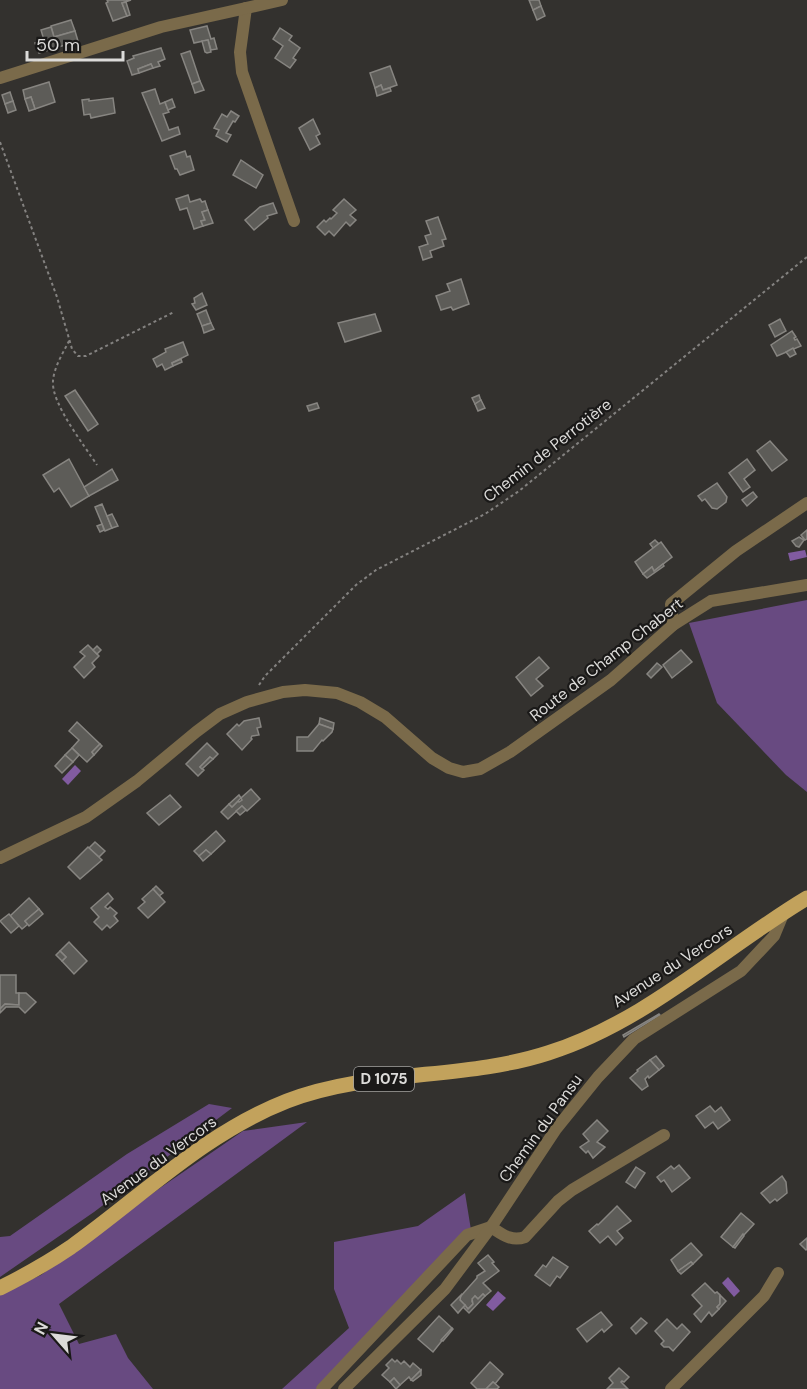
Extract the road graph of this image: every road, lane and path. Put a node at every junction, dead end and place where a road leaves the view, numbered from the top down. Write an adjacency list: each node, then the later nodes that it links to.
1 (282, 0): 2 (street)
2 (246, 8): 3 (street); 5 (street)
3 (0, 78)
4 (0, 142): 8 (path)
5 (294, 221)
6 (807, 257): 13 (path, Chemin de Perrotière)
7 (174, 312): 8 (path)
8 (69, 341): 9 (path)
9 (97, 465)
10 (807, 503): 12 (street)
11 (807, 585): 12 (street, Route de Champ Chabert)
12 (673, 625): 13 (street, Route de Champ Chabert)
13 (247, 702): 14 (street, Route de Champ Chabert)
14 (0, 858)
15 (807, 898): 16 (main road, Avenue du Vercors / D 1075)
16 (784, 912): 18 (street, Chemin du Pansu); 20 (main road, Avenue du Vercors / D 1075)
17 (664, 1135): 18 (street)
18 (491, 1227): 21 (street); 22 (street, Chemin du Pansu)
19 (778, 1273): 23 (street)
20 (0, 1288)
21 (321, 1389)
22 (344, 1389)
23 (671, 1389)

